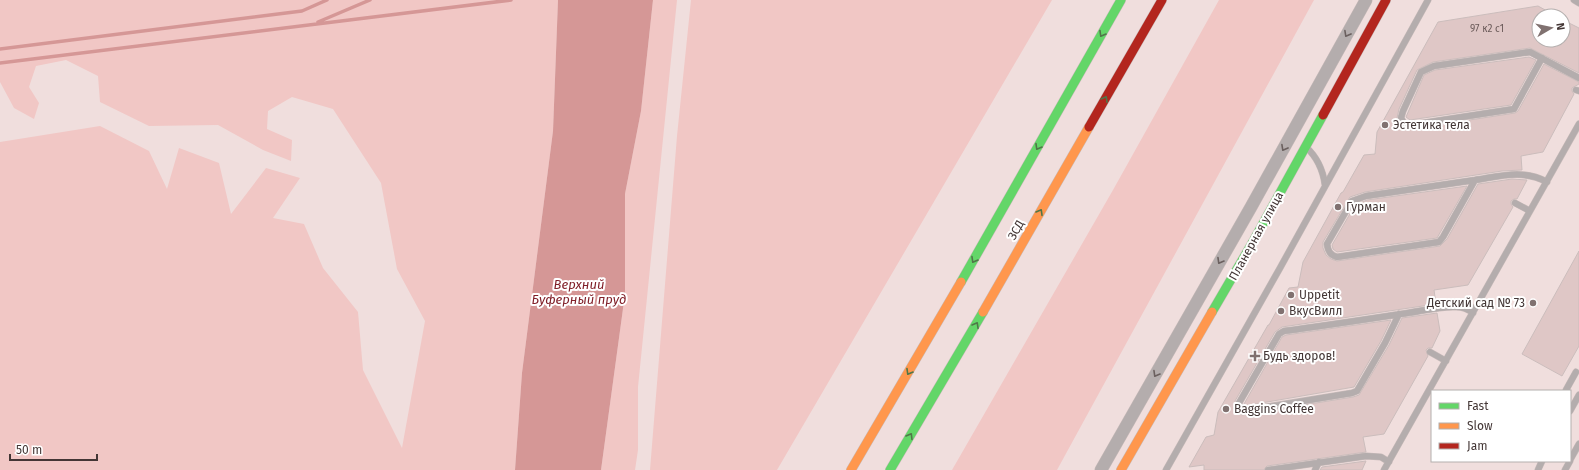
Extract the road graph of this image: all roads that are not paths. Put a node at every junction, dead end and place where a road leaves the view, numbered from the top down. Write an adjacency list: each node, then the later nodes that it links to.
1 (1122, 0): 29 (main road, ЗСД, one-way to 29)
2 (1162, 0): 30 (main road, ЗСД, one-way to 2)
3 (1366, 0): 31 (street, Планерная улица, one-way to 31)
4 (1386, 0): 11 (main road, Планерная улица)
5 (1428, 0): 14 (lane)
6 (1574, 0): 7 (lane)
7 (1579, 2)
8 (1542, 58): 8 (lane); 9 (lane)
9 (1579, 78)
10 (1579, 124): 13 (lane)
11 (1306, 147): 14 (lane); 32 (main road, Планерная улица)
12 (1475, 180): 12 (lane); 13 (lane)
13 (1547, 182): 16 (lane)
14 (1325, 186): 33 (lane)
15 (1515, 203): 16 (lane)
16 (1530, 211): 17 (lane)
17 (1473, 313): 18 (lane); 20 (lane)
18 (1399, 314): 18 (lane)
19 (1430, 352): 20 (lane)
20 (1446, 361): 28 (lane)
21 (1576, 372): 22 (lane)
22 (1566, 390)
23 (1579, 396): 24 (lane)
24 (1571, 409)
25 (1579, 444): 26 (lane)
26 (1571, 459)
27 (1319, 462): 28 (lane); 34 (lane); 35 (lane)
28 (1389, 462): 36 (lane)
29 (851, 470)
30 (890, 470)
31 (1102, 470)
32 (1121, 470)
33 (1166, 470)
34 (1268, 470)
35 (1315, 470)
36 (1384, 470)

